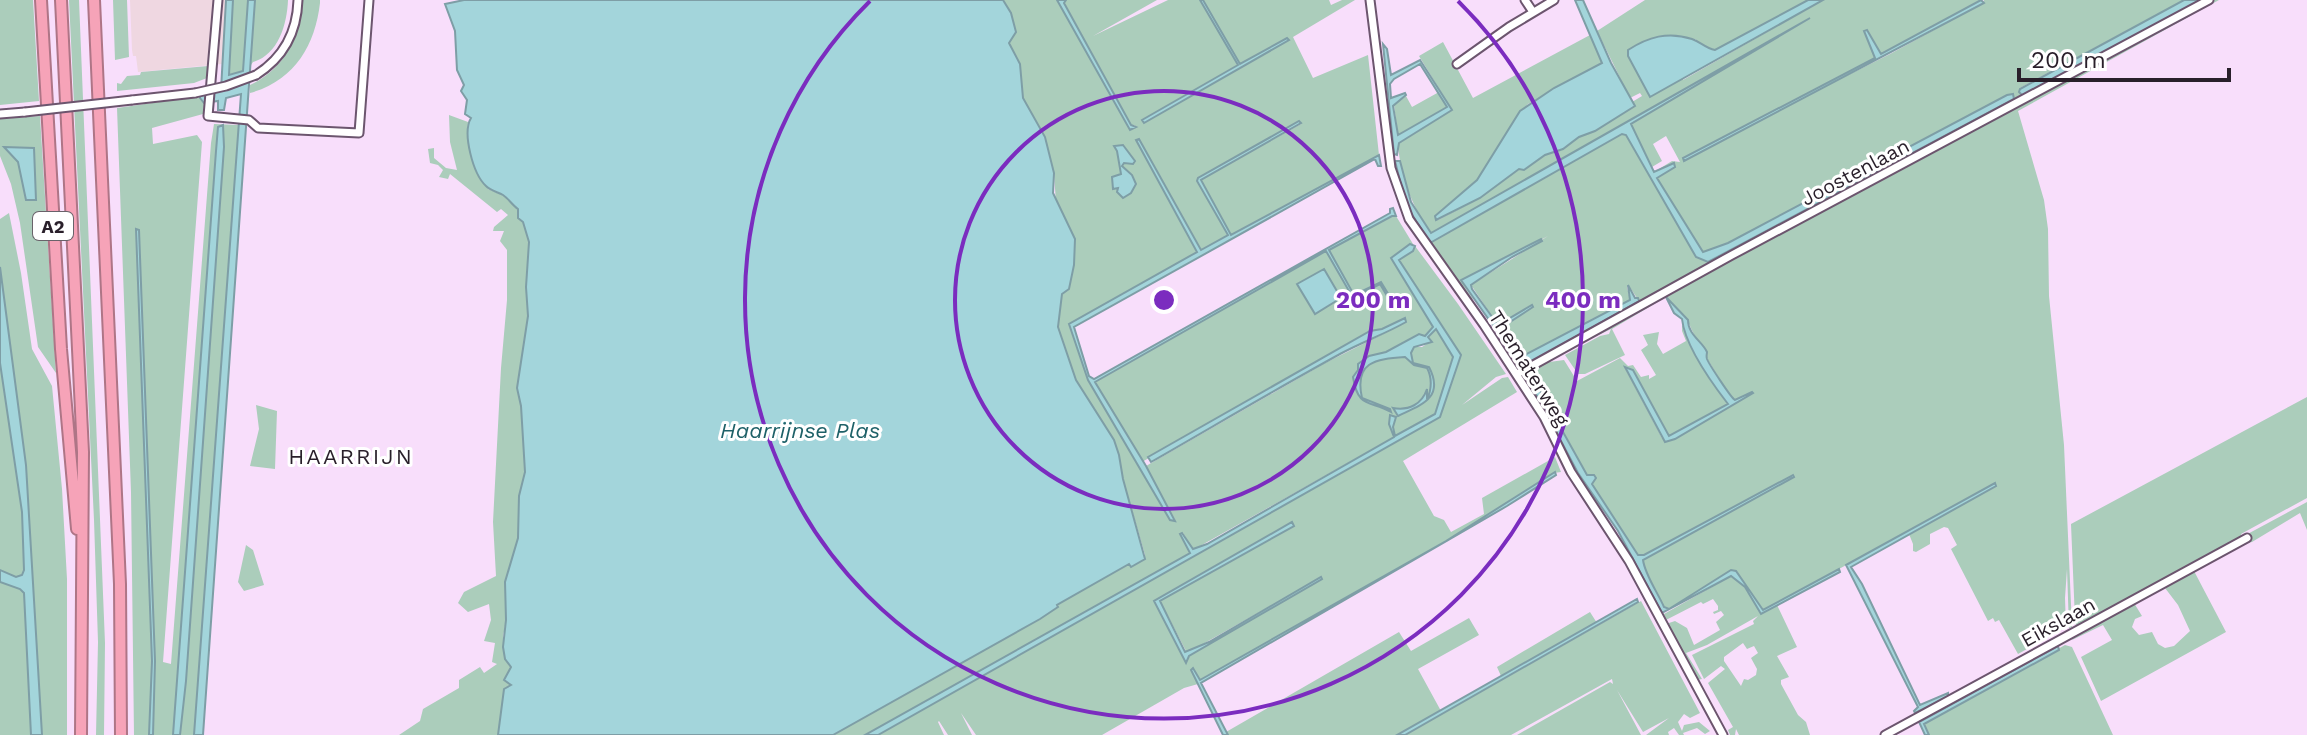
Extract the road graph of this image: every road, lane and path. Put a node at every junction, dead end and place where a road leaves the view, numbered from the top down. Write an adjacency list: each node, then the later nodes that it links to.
1 (41, 0): 16 (highway, A2)
2 (61, 0): 16 (highway, A2)
3 (94, 0): 18 (highway)
4 (218, 0): 6 (street)
5 (298, 0): 13 (street, bridge)
6 (369, 0)
7 (1370, 0): 14 (street, Thematerweg)
8 (1525, 0): 11 (street)
9 (1554, 0): 11 (street)
10 (2209, 0): 14 (street, Joostenlaan)
11 (1533, 12): 12 (street)
12 (1457, 64)
13 (0, 114)
14 (1522, 371): 19 (street, Thematerweg)
15 (2247, 538): 20 (street, Eikslaan)
16 (83, 581): 17 (highway, A2)
17 (81, 735)
18 (121, 735)
19 (1723, 735)
20 (1885, 735)

